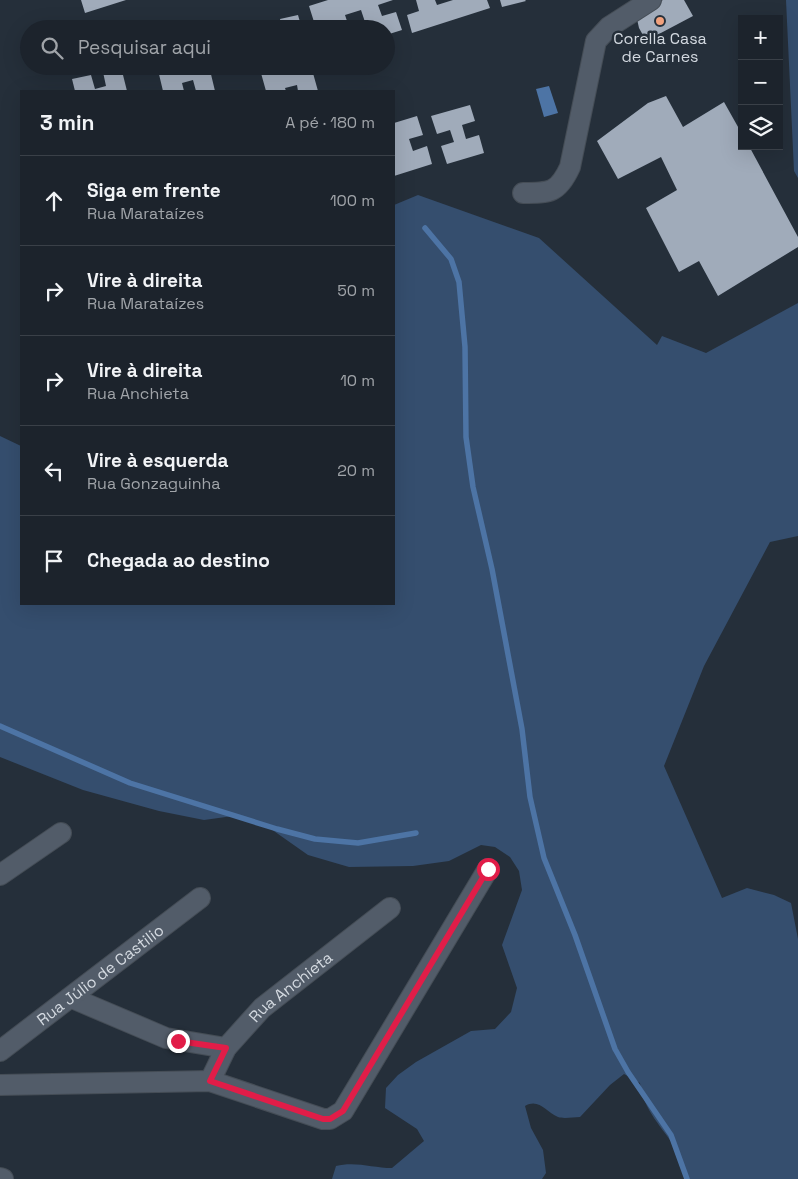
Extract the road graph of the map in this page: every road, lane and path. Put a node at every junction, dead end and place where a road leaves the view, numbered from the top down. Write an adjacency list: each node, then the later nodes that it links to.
1 (650, 0): 2 (street)
2 (523, 193)
3 (61, 833): 5 (street)
4 (488, 869): 11 (street)
5 (0, 875)
6 (200, 898): 8 (street, Rua Júlio de Castilio)
7 (390, 908): 9 (street, Rua Anchieta)
8 (72, 998): 9 (street); 10 (street, Rua Júlio de Castilio)
9 (226, 1048): 11 (street, Rua Anchieta)
10 (0, 1052)
11 (210, 1081): 12 (street)
12 (0, 1085)

